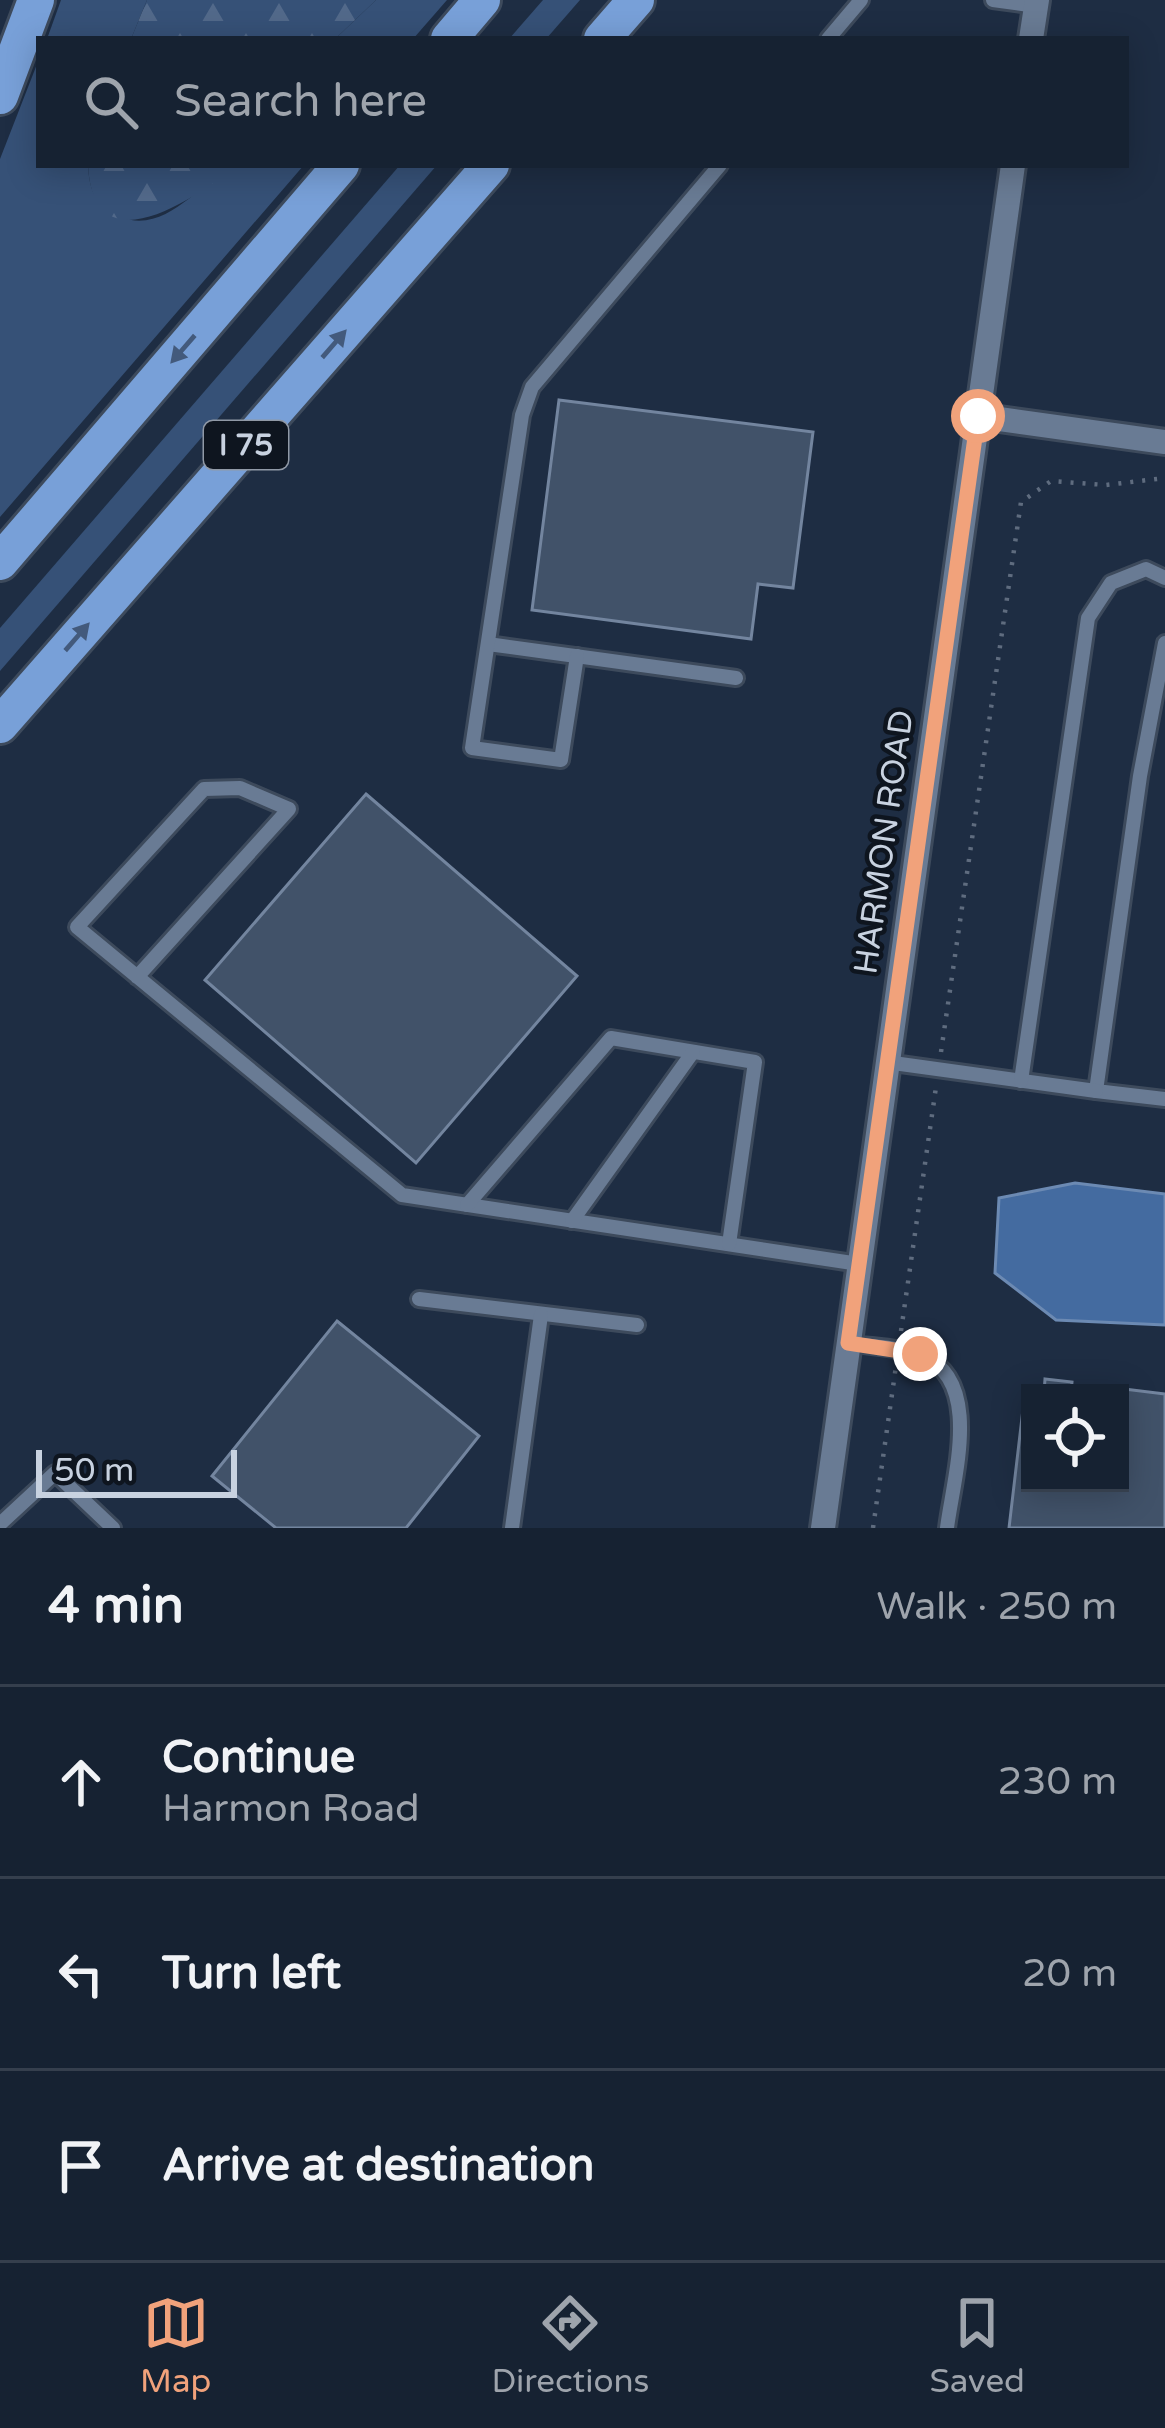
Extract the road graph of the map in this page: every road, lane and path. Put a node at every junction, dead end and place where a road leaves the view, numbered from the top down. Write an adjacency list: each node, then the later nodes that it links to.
1 (36, 0): 11 (highway)
2 (482, 0): 7 (highway)
3 (636, 0): 8 (highway)
4 (861, 0): 9 (lane)
5 (993, 0): 6 (lane)
6 (1037, 3): 10 (street)
7 (452, 36)
8 (605, 36)
9 (831, 36)
10 (1032, 36)
11 (0, 96)
12 (338, 168): 19 (highway, one-way to 19)
13 (488, 168): 25 (highway, I 75, one-way to 13)
14 (718, 168): 21 (lane)
15 (1013, 168): 16 (street, HARMON ROAD)
16 (978, 416): 17 (street); 28 (street, HARMON ROAD)
17 (1165, 442)
18 (1165, 478): 29 (path)
19 (0, 562)
20 (1165, 578): 30 (lane)
21 (488, 644): 23 (lane); 23 (lane)
22 (1165, 644): 31 (lane)
23 (577, 656): 24 (lane)
24 (736, 678)
25 (0, 725)
26 (137, 976): 26 (lane); 33 (lane)
27 (693, 1052): 33 (lane); 34 (lane); 35 (lane)
28 (886, 1062): 29 (lane); 36 (street, HARMON ROAD)
29 (938, 1069): 30 (lane); 41 (path)
30 (1021, 1081): 31 (lane)
31 (1096, 1091): 32 (lane)
32 (1165, 1099)
33 (466, 1205): 34 (lane)
34 (572, 1221): 35 (lane)
35 (729, 1244): 36 (lane)
36 (859, 1264): 40 (street, HARMON ROAD)
37 (419, 1299): 38 (lane)
38 (541, 1315): 39 (lane); 44 (lane)
39 (637, 1325)
40 (848, 1343): 41 (lane); 45 (street, HARMON ROAD)
41 (898, 1351): 46 (path); 47 (lane)
42 (0, 1524): 43 (lane)
43 (113, 1528)
44 (512, 1528)
45 (823, 1528)
46 (873, 1528)
47 (947, 1528)

